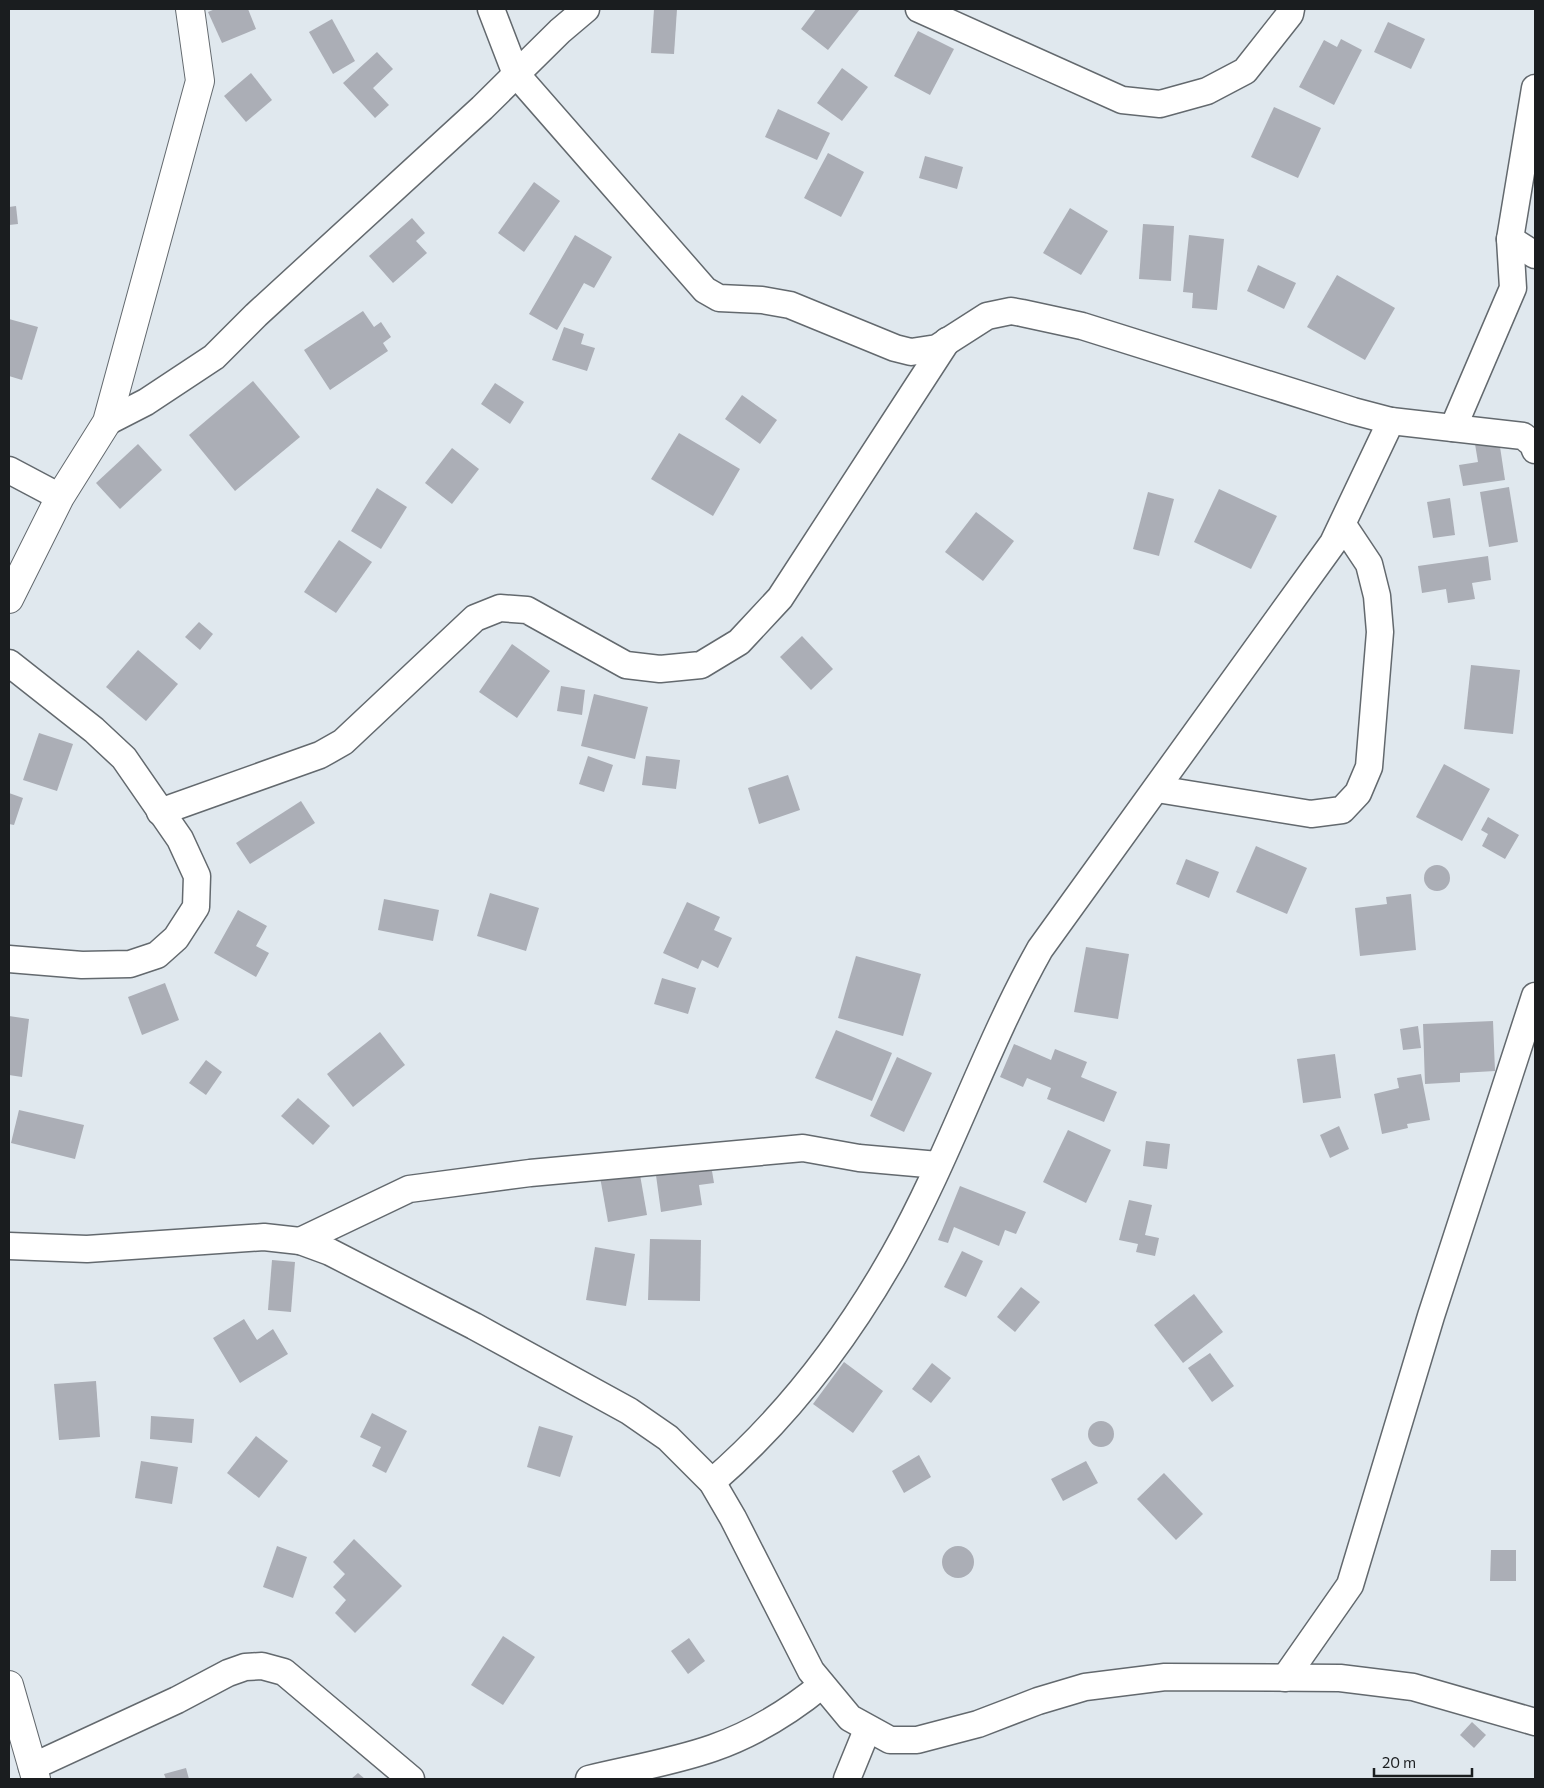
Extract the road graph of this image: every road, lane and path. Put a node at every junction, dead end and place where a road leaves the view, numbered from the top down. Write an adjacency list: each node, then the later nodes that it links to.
1 (190, 9): 12 (street)
2 (491, 9): 6 (street)
3 (586, 9): 6 (street)
4 (919, 9): 5 (street)
5 (1291, 9)
6 (516, 74): 10 (street); 12 (street)
7 (1535, 88): 8 (street)
8 (1510, 239): 9 (street); 13 (street)
9 (1535, 255)
10 (947, 342): 11 (street); 21 (street)
11 (1391, 421): 13 (street); 17 (street)
12 (108, 422): 16 (street)
13 (1453, 428): 14 (street)
14 (1535, 450)
15 (9, 470): 16 (street)
16 (60, 497): 18 (street)
17 (1343, 525): 20 (street); 20 (street)
18 (9, 599)
19 (9, 663): 21 (street)
20 (1158, 789): 24 (street)
21 (160, 812): 22 (street)
22 (9, 959)
23 (1535, 996): 28 (street)
24 (938, 1165): 25 (street); 27 (street)
25 (300, 1241): 26 (street); 27 (street)
26 (9, 1246)
27 (712, 1482): 30 (street)
28 (1285, 1678): 31 (street); 32 (street)
29 (9, 1685): 33 (street)
30 (822, 1685): 32 (street); 35 (street)
31 (1535, 1722)
32 (867, 1730): 36 (street)
33 (34, 1773): 34 (street)
34 (411, 1779)
35 (589, 1779)
36 (847, 1779)

